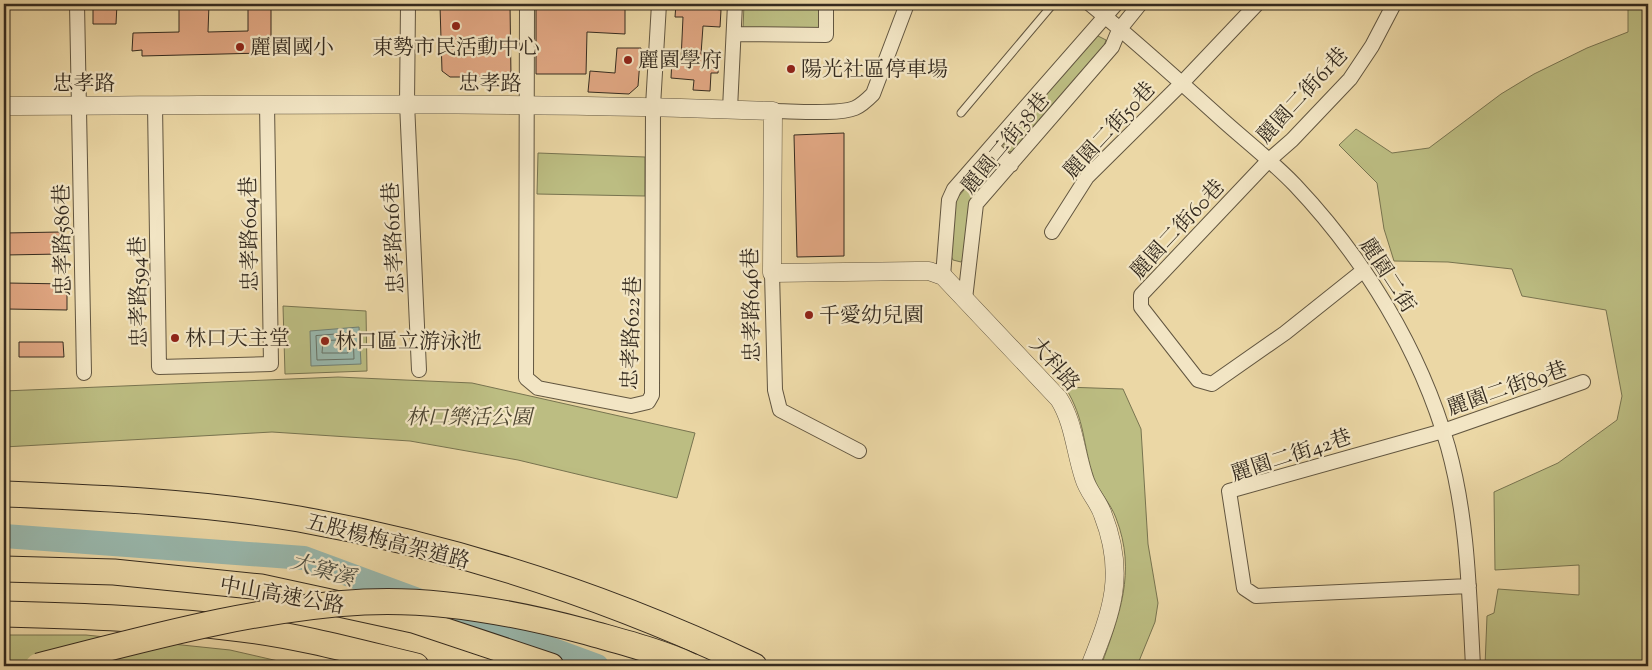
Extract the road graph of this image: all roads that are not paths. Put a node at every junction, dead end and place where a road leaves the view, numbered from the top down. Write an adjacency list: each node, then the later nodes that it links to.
1 (77, 4): 22 (street, 忠孝路586巷)
2 (408, 4): 18 (street, 忠孝路616巷)
3 (527, 4): 23 (street)
4 (659, 4): 24 (street)
5 (735, 4): 16 (street)
6 (826, 4): 16 (street)
7 (907, 4): 26 (street, 忠孝路)
8 (1053, 4): 27 (lane)
9 (1090, 4): 14 (street, 麗園二街)
10 (1116, 4): 14 (street, 麗園二街38巷)
11 (1140, 4): 15 (street, 麗園二街38巷)
12 (1257, 4): 17 (street, 麗園二街50巷)
13 (1394, 4): 29 (street, 麗園二街61巷)
14 (1106, 17): 15 (street, 麗園二街); 28 (street, 麗園二街38巷)
15 (1119, 30): 17 (street, 麗園二街); 30 (street, 麗園二街38巷)
16 (734, 34): 25 (street)
17 (1182, 83): 29 (street, 麗園二街); 31 (street, 麗園二街50巷)
18 (407, 103): 19 (street, 忠孝路); 23 (street, 忠孝路); 37 (street, 忠孝路616巷)
19 (267, 104): 20 (street, 忠孝路); 36 (street, 忠孝路604巷)
20 (155, 105): 22 (street, 忠孝路); 36 (street, 忠孝路594巷)
21 (4, 106): 22 (street, 忠孝路)
22 (80, 106): 38 (street, 忠孝路586巷)
23 (528, 106): 24 (street, 忠孝路); 24 (street, 忠孝路622巷)
24 (653, 106): 25 (street, 忠孝路)
25 (730, 109): 26 (street, 忠孝路)
26 (773, 110): 33 (street, 忠孝路646巷)
27 (962, 113)
28 (992, 147): 30 (street); 34 (street, 麗園二街38巷)
29 (1268, 161): 32 (street, 麗園二街); 32 (street, 麗園二街60巷)
30 (1011, 165): 35 (street, 麗園二街38巷)
31 (1052, 232)
32 (1364, 270): 40 (street, 麗園二街)
33 (772, 273): 34 (street); 41 (street, 忠孝路646巷)
34 (943, 276): 35 (street, 大科路)
35 (965, 299): 51 (street, 大科路)
36 (271, 364)
37 (419, 370)
38 (84, 373)
39 (1583, 382): 40 (street, 麗園二街89巷)
40 (1443, 431): 44 (street, 麗園二街); 44 (street, 麗園二街42巷)
41 (859, 451)
42 (4, 494): 50 (highway, 五股楊梅高架道路)
43 (4, 569): 48 (highway, 中山高速公路)
44 (1469, 586): 52 (street, 麗園二街)
45 (4, 614): 47 (highway, 中山高速公路)
46 (38, 666): 49 (highway, bridge)
47 (416, 666)
48 (551, 666)
49 (691, 666)
50 (754, 666)
51 (1090, 666)
52 (1473, 666)

